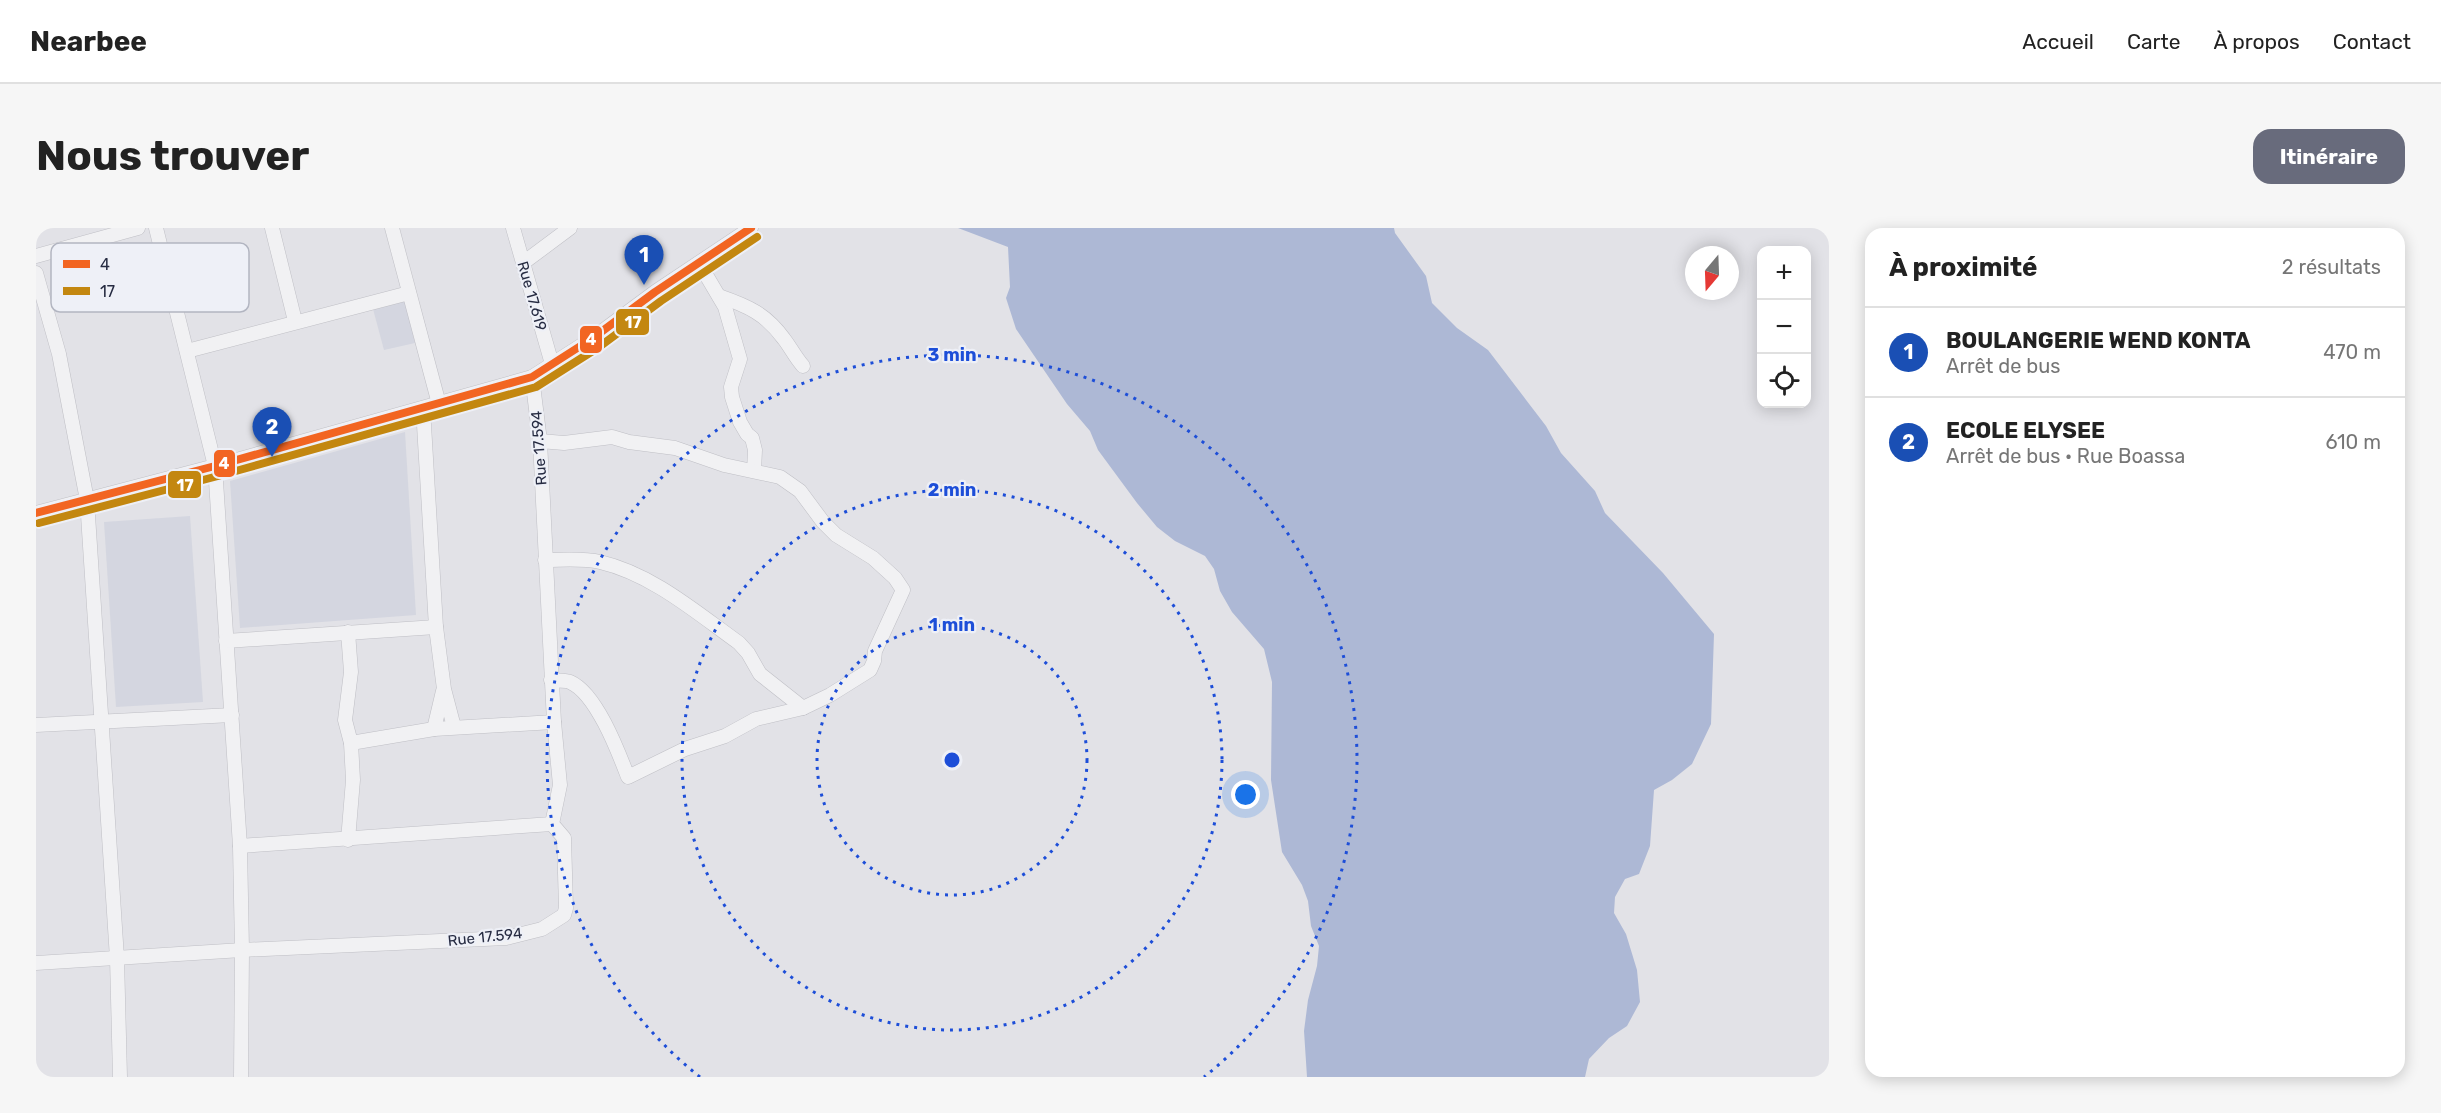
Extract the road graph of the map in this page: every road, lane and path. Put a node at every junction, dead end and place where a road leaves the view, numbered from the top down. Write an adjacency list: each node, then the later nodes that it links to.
1 (138, 228): 8 (street)
2 (156, 228): 9 (street)
3 (272, 228): 18 (street)
4 (392, 228): 15 (street)
5 (513, 228): 12 (street, Rue 17.619)
6 (570, 228): 12 (street)
7 (751, 228): 13 (street)
8 (83, 243)
9 (160, 243)
10 (51, 252): 11 (street)
11 (36, 256)
12 (523, 263): 20 (street, Rue 17.619)
13 (699, 263): 16 (street); 20 (street)
14 (36, 273): 28 (street)
15 (409, 293): 18 (street); 23 (street)
16 (719, 296): 21 (street); 27 (street)
17 (178, 312): 19 (street)
18 (295, 321): 19 (street)
19 (188, 351): 26 (street)
20 (552, 364): 22 (street)
21 (804, 366)
22 (532, 377): 23 (street); 25 (street, Rue 17.594)
23 (439, 404): 24 (street)
24 (423, 408): 26 (street); 31 (street)
25 (540, 441): 27 (street); 30 (street, Rue 17.594)
26 (215, 466): 28 (street); 33 (street)
27 (754, 471): 36 (street)
28 (87, 500): 29 (street); 38 (street)
29 (36, 513)
30 (545, 560): 34 (street, Rue 17.594); 36 (street)
31 (436, 627): 32 (street); 35 (street)
32 (348, 632): 33 (street); 43 (street)
33 (226, 641): 37 (street)
34 (551, 680): 36 (street); 39 (street, Rue 17.594)
35 (444, 689): 41 (street); 42 (street)
36 (803, 708)
37 (232, 715): 38 (street); 46 (street)
38 (102, 722): 40 (street); 48 (street)
39 (554, 722): 41 (street); 44 (street, Rue 17.594)
40 (36, 725)
41 (454, 727): 42 (street)
42 (434, 729): 43 (street)
43 (351, 743): 45 (street)
44 (552, 824): 45 (street); 47 (street, Rue 17.594)
45 (348, 840): 46 (street)
46 (240, 846): 47 (street)
47 (242, 950): 48 (street, Rue 17.594); 51 (street)
48 (117, 958): 49 (street, Rue 17.594); 50 (street)
49 (36, 963)
50 (120, 1077)
51 (240, 1077)

